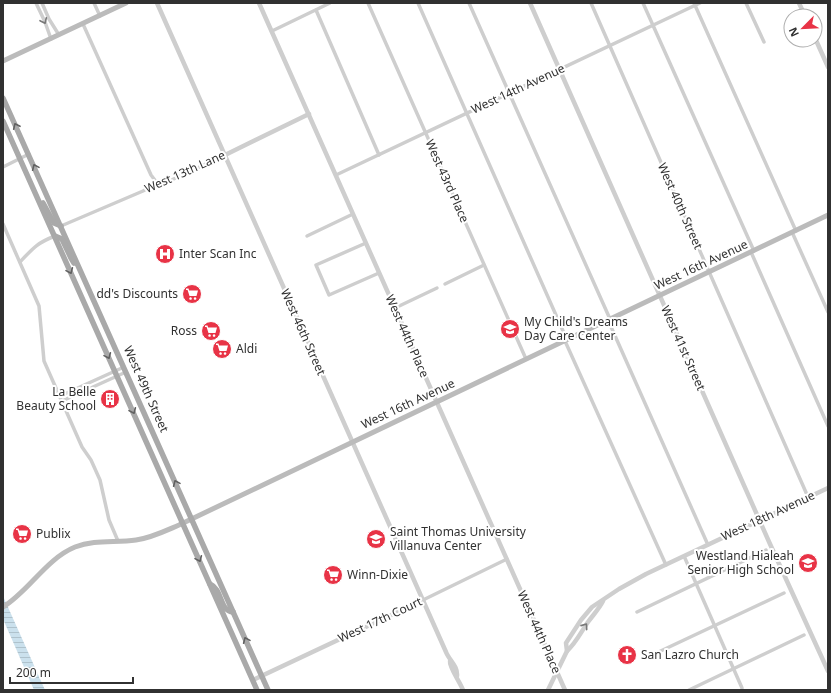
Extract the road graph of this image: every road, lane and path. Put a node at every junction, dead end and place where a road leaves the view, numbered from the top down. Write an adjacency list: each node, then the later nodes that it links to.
1 (36, 3): 23 (street, one-way to 23)
2 (42, 3): 22 (street)
3 (94, 3): 18 (street)
4 (126, 3): 18 (main road)
5 (157, 3): 37 (street, West 46th Street)
6 (259, 3): 21 (street, West 44th Place)
7 (330, 3): 17 (street)
8 (368, 3): 35 (street, West 43rd Place)
9 (418, 3): 32 (street)
10 (469, 3): 30 (street)
11 (530, 3): 29 (street, West 41st Street)
12 (591, 3): 25 (street, West 40th Street)
13 (643, 3): 20 (street)
14 (700, 3): 16 (street, West 14th Avenue)
15 (746, 3): 24 (street)
16 (695, 4): 20 (street, West 14th Avenue); 48 (street)
17 (316, 10): 21 (street); 38 (street)
18 (100, 16): 19 (main road)
19 (83, 24): 22 (main road); 42 (street)
20 (653, 25): 25 (street, West 14th Avenue); 52 (street)
21 (272, 31): 33 (street, West 44th Place)
22 (59, 35): 23 (main road)
23 (51, 39): 27 (main road)
24 (764, 42)
25 (610, 46): 29 (street, West 14th Avenue); 56 (street, West 40th Street)
26 (819, 48): 28 (street)
27 (3, 61)
28 (828, 67)
29 (559, 70): 30 (street, West 14th Avenue); 60 (street, West 41st Street)
30 (509, 93): 32 (street, West 14th Avenue); 63 (street)
31 (3, 98): 36 (main road, West 49th Street, one-way to 31)
32 (467, 113): 35 (street, West 14th Avenue); 64 (street)
33 (308, 114): 37 (street, West 13th Lane); 41 (street, West 44th Place)
34 (3, 121): 39 (main road, West 49th Street)
35 (425, 133): 38 (street, West 14th Avenue); 54 (street, West 43rd Place)
36 (29, 154): 39 (street); 47 (main road, West 49th Street, one-way to 36)
37 (225, 155): 42 (street, West 13th Lane); 72 (street, West 46th Street)
38 (379, 155): 41 (street, West 14th Avenue)
39 (20, 158): 40 (street); 43 (main road, West 49th Street)
40 (3, 167)
41 (336, 175): 44 (street, West 44th Place)
42 (157, 183): 47 (street, West 13th Lane)
43 (37, 195): 47 (main road); 49 (main road, West 49th Street)
44 (353, 214): 50 (street); 51 (street, West 44th Place)
45 (828, 216): 48 (main road, West 16th Avenue)
46 (3, 224): 53 (street)
47 (61, 226): 55 (main road, West 49th Street)
48 (794, 232): 52 (main road, West 16th Avenue); 62 (street)
49 (55, 236): 53 (street); 55 (main road); 67 (main road, West 49th Street, one-way to 67)
50 (307, 236)
51 (366, 242): 57 (street, West 44th Place); 57 (street)
52 (752, 252): 56 (main road, West 16th Avenue); 71 (street)
53 (20, 262): 68 (street)
54 (484, 265): 58 (street); 65 (street, West 43rd Place)
55 (81, 271): 66 (main road, West 49th Street)
56 (709, 272): 60 (main road, West 16th Avenue); 74 (street, West 40th Street)
57 (379, 273): 61 (street, West 44th Place)
58 (445, 284)
59 (437, 288): 61 (street)
60 (660, 296): 63 (main road, West 16th Avenue); 76 (street, West 41st Street)
61 (395, 308): 70 (street, West 44th Place)
62 (828, 312)
63 (609, 320): 64 (main road, West 16th Avenue); 79 (street)
64 (566, 340): 65 (main road, West 16th Avenue); 83 (street)
65 (526, 359): 70 (main road, West 16th Avenue)
66 (125, 370): 67 (street); 75 (main road, West 49th Street, one-way to 66)
67 (116, 373): 68 (street); 69 (street); 77 (main road, West 49th Street, one-way to 77)
68 (60, 396): 69 (street)
69 (62, 401): 78 (street)
70 (437, 402): 72 (main road, West 16th Avenue); 82 (street, West 44th Place)
71 (828, 426)
72 (352, 442): 75 (main road, West 16th Avenue); 87 (street, West 46th Street)
73 (828, 488): 74 (street, West 18th Avenue)
74 (808, 497): 76 (street, West 18th Avenue)
75 (192, 519): 77 (main road, West 16th Avenue); 89 (main road, West 49th Street)
76 (759, 521): 79 (street, West 18th Avenue); 95 (street, West 41st Street)
77 (183, 523): 78 (main road, West 16th Avenue); 84 (main road, West 49th Street, one-way to 84)
78 (118, 541): 88 (main road, West 16th Avenue)
79 (708, 545): 81 (street, West 18th Avenue)
80 (766, 550): 85 (street)
81 (684, 556): 83 (street, West 18th Avenue); 85 (street)
82 (507, 559): 87 (street, West 17th Court); 96 (street, West 44th Place)
83 (666, 565): 96 (street, West 18th Avenue)
84 (210, 584): 89 (main road); 98 (main road, West 49th Street)
85 (697, 584): 90 (street); 91 (street)
86 (784, 593): 91 (street)
87 (423, 600): 97 (street, West 17th Court); 102 (street, West 46th Street)
88 (3, 607)
89 (233, 612): 97 (main road, West 49th Street, one-way to 89)
90 (637, 612)
91 (715, 626): 93 (street); 94 (street)
92 (804, 635): 94 (street)
93 (650, 656)
94 (734, 669): 99 (street); 105 (street)
95 (828, 671)
96 (557, 672): 103 (street, West 18th Avenue); 104 (street, West 44th Place)
97 (262, 676): 98 (street, West 17th Court); 101 (main road, West 49th Street)
98 (253, 680): 100 (main road, West 49th Street)
99 (742, 688)
100 (257, 690)
101 (268, 690)
102 (463, 690)
103 (548, 690)
104 (565, 690)
105 (689, 690)

